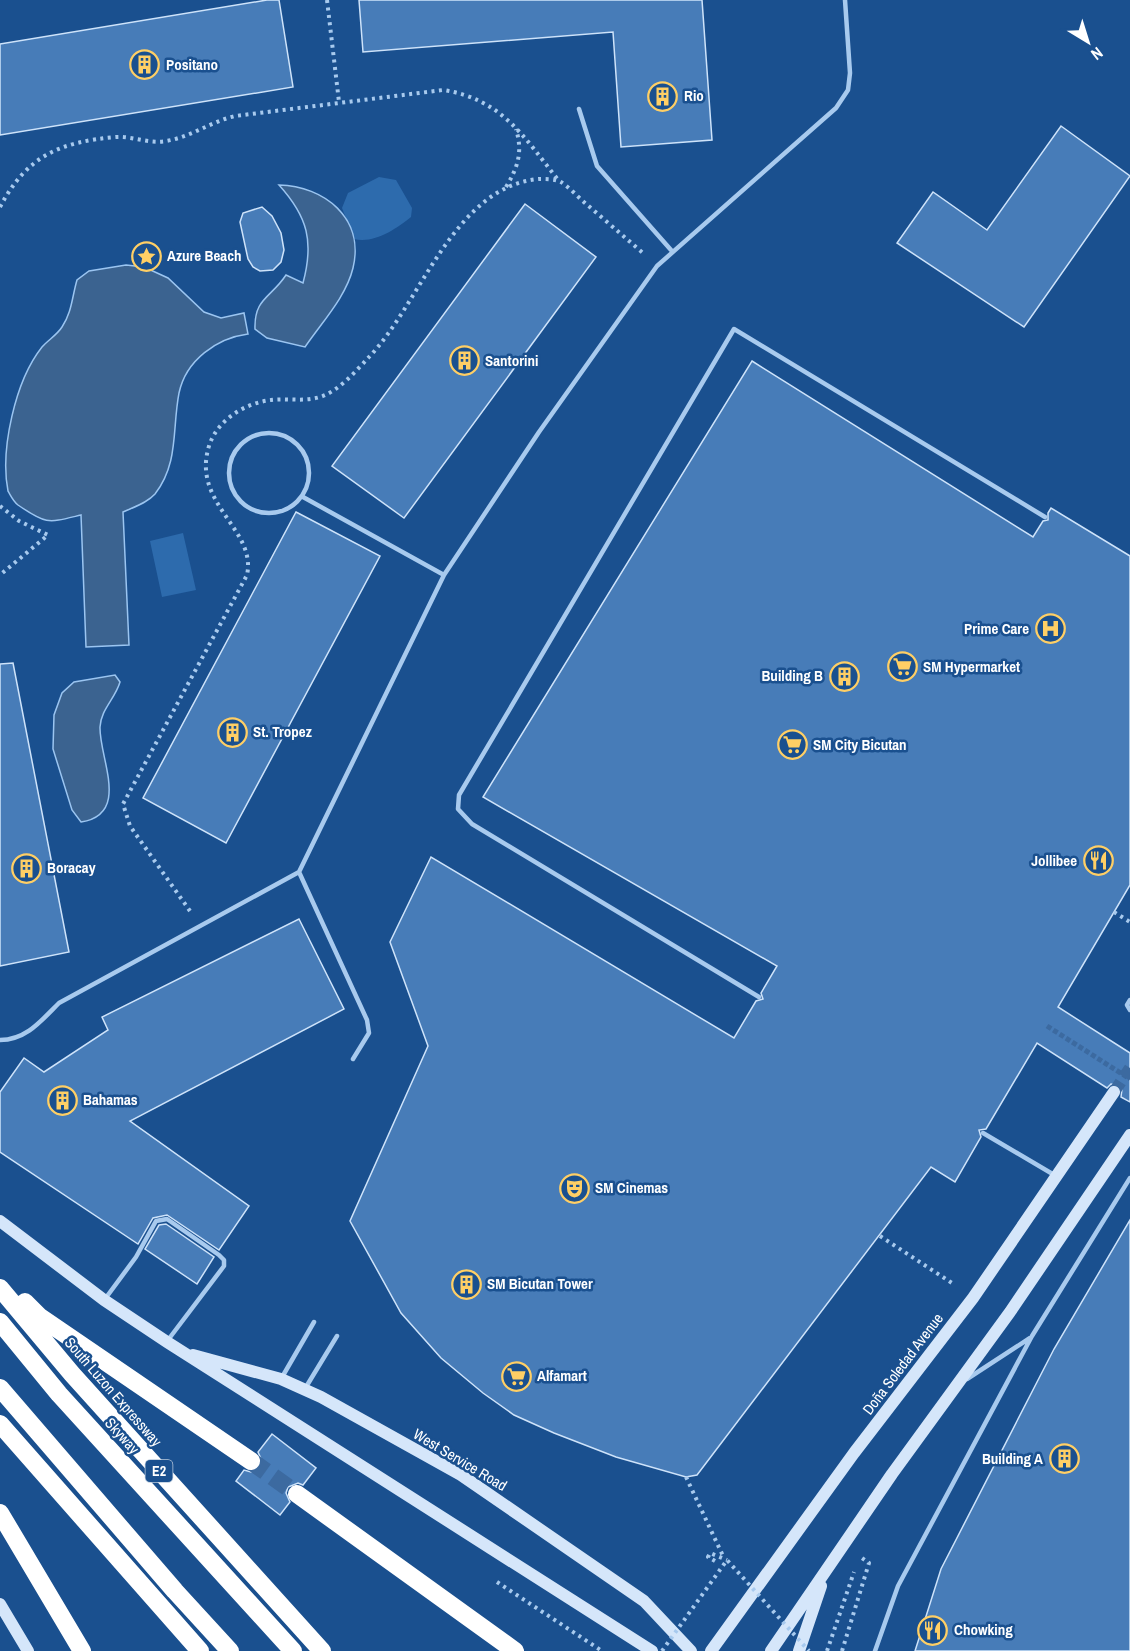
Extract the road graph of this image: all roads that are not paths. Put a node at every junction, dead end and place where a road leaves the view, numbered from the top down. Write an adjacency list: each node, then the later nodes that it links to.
1 (845, 0): 3 (lane)
2 (579, 109): 3 (lane)
3 (671, 250): 6 (lane)
4 (303, 497): 4 (lane); 6 (lane)
5 (1045, 517): 8 (lane)
6 (444, 576): 7 (lane)
7 (299, 872): 11 (lane); 12 (lane)
8 (759, 997)
9 (1130, 1000): 10 (lane)
10 (1130, 1010)
11 (0, 1040)
12 (353, 1059)
13 (1114, 1092): 16 (main road, Doña Soledad Avenue)
14 (983, 1133): 16 (lane)
15 (1130, 1135): 29 (main road)
16 (1057, 1177): 47 (main road, Doña Soledad Avenue)
17 (1130, 1178): 25 (lane)
18 (0, 1221): 21 (main road, West Service Road)
19 (0, 1278): 33 (highway)
20 (0, 1287): 43 (highway, South Luzon Expressway / E2)
21 (104, 1300): 26 (main road, West Service Road); 26 (lane)
22 (0, 1322): 42 (highway, Skyway / E2)
23 (314, 1322): 28 (lane)
24 (337, 1336): 31 (lane)
25 (1032, 1336): 29 (lane); 50 (lane)
26 (167, 1342): 27 (main road, West Service Road)
27 (180, 1351): 28 (main road, West Service Road); 45 (main road, West Service Road)
28 (281, 1379): 31 (main road, West Service Road)
29 (956, 1387): 36 (main road)
30 (0, 1388): 41 (highway)
31 (305, 1390): 46 (main road, West Service Road)
32 (0, 1424): 40 (highway)
33 (251, 1461)
34 (297, 1494): 44 (highway)
35 (0, 1513): 39 (highway)
36 (826, 1571): 48 (main road); 49 (main road)
37 (0, 1604): 38 (main road)
38 (28, 1651)
39 (82, 1651)
40 (200, 1651)
41 (230, 1651)
42 (293, 1651)
43 (322, 1651)
44 (515, 1651)
45 (652, 1651)
46 (692, 1651)
47 (711, 1651)
48 (771, 1651)
49 (799, 1651)
50 (874, 1651)

